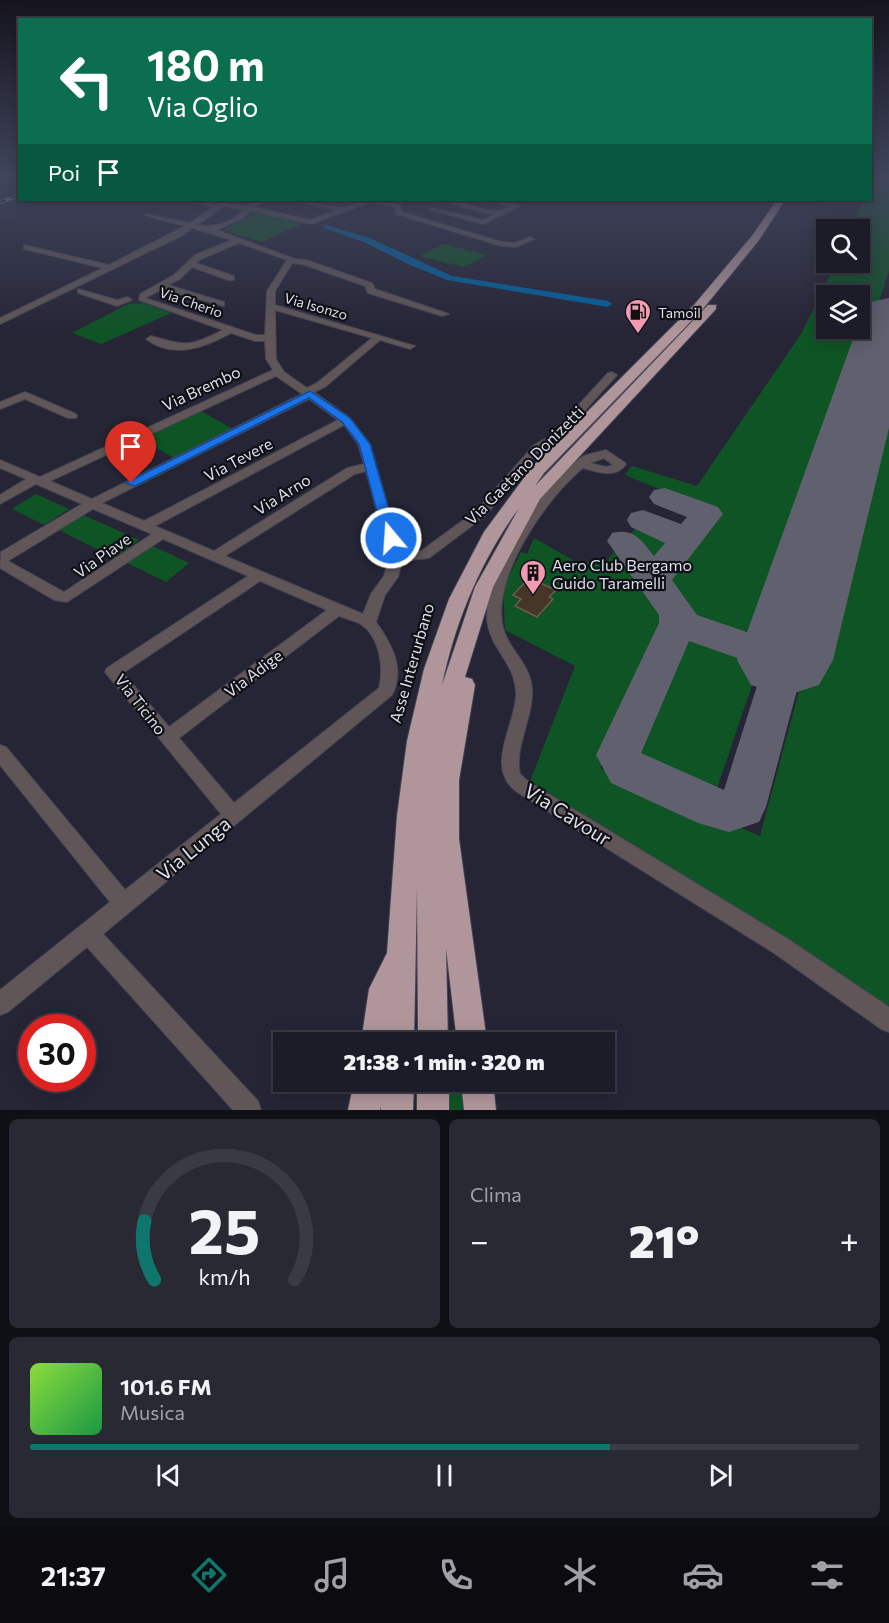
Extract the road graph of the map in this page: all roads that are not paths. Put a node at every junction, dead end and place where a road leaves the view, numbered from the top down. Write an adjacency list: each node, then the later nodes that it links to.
1 (184, 230): 11 (street)
2 (211, 230): 7 (street)
3 (454, 230): 6 (street)
4 (760, 230): 50 (highway, Asse Interurbano)
5 (776, 230): 43 (highway)
6 (530, 239)
7 (239, 240): 9 (street); 10 (street)
8 (27, 247): 11 (street)
9 (291, 261): 17 (street); 18 (street)
10 (190, 262): 12 (street); 13 (street)
11 (110, 267): 19 (street)
12 (231, 278)
13 (162, 286): 15 (street); 16 (street)
14 (81, 291): 15 (street)
15 (143, 298): 20 (street, Via Cherio)
16 (220, 304)
17 (270, 306): 21 (street); 23 (street, Via Isonzo)
18 (445, 314)
19 (0, 321)
20 (230, 330): 21 (street, Via Cherio); 22 (street, Via Cherio)
21 (268, 338): 25 (street)
22 (151, 339)
23 (376, 340): 24 (street, Via Isonzo); 27 (street)
24 (410, 346)
25 (278, 371): 27 (street); 34 (street, Via Brembo)
26 (612, 375): 40 (street, Via Gaetano Donizetti)
27 (308, 393): 30 (street); 36 (street)
28 (0, 406): 29 (street)
29 (72, 416)
30 (346, 420): 33 (street); 37 (street, Via Tevere)
31 (0, 464): 34 (street, Via Piave)
32 (581, 464): 52 (street, Via Cavour)
33 (369, 466): 39 (street, Via Arno); 40 (street)
34 (38, 480): 35 (street); 36 (street, Via Piave)
35 (0, 500)
36 (93, 503): 37 (street, Via Piave); 38 (street, Via Piave)
37 (145, 526): 38 (street, Via Piave)
38 (161, 534): 39 (street, Via Piave)
39 (215, 556): 41 (street, Via Piave)
40 (396, 556): 44 (street)
41 (260, 575): 42 (street, Via Piave); 45 (street, Via Ticino)
42 (338, 609): 44 (street, Via Piave); 45 (street, Via Adige)
43 (473, 619): 55 (highway); 56 (highway)
44 (368, 622): 47 (street, Via Lunga)
45 (168, 737): 47 (street, Via Ticino)
46 (0, 752): 48 (street)
47 (233, 815): 48 (street, Via Lunga)
48 (124, 904): 49 (street, Via Lunga)
49 (88, 933): 51 (street, Via Lunga); 61 (street)
50 (402, 956): 53 (highway); 54 (highway, Asse Interurbano)
51 (0, 1004)
52 (889, 1022)
53 (378, 1032)
54 (399, 1032)
55 (433, 1032)
56 (471, 1032)
57 (368, 1092): 62 (highway)
58 (398, 1092): 63 (highway)
59 (433, 1092): 64 (highway)
60 (478, 1092): 65 (highway)
61 (249, 1110)
62 (364, 1110)
63 (397, 1110)
64 (432, 1110)
65 (480, 1110)

